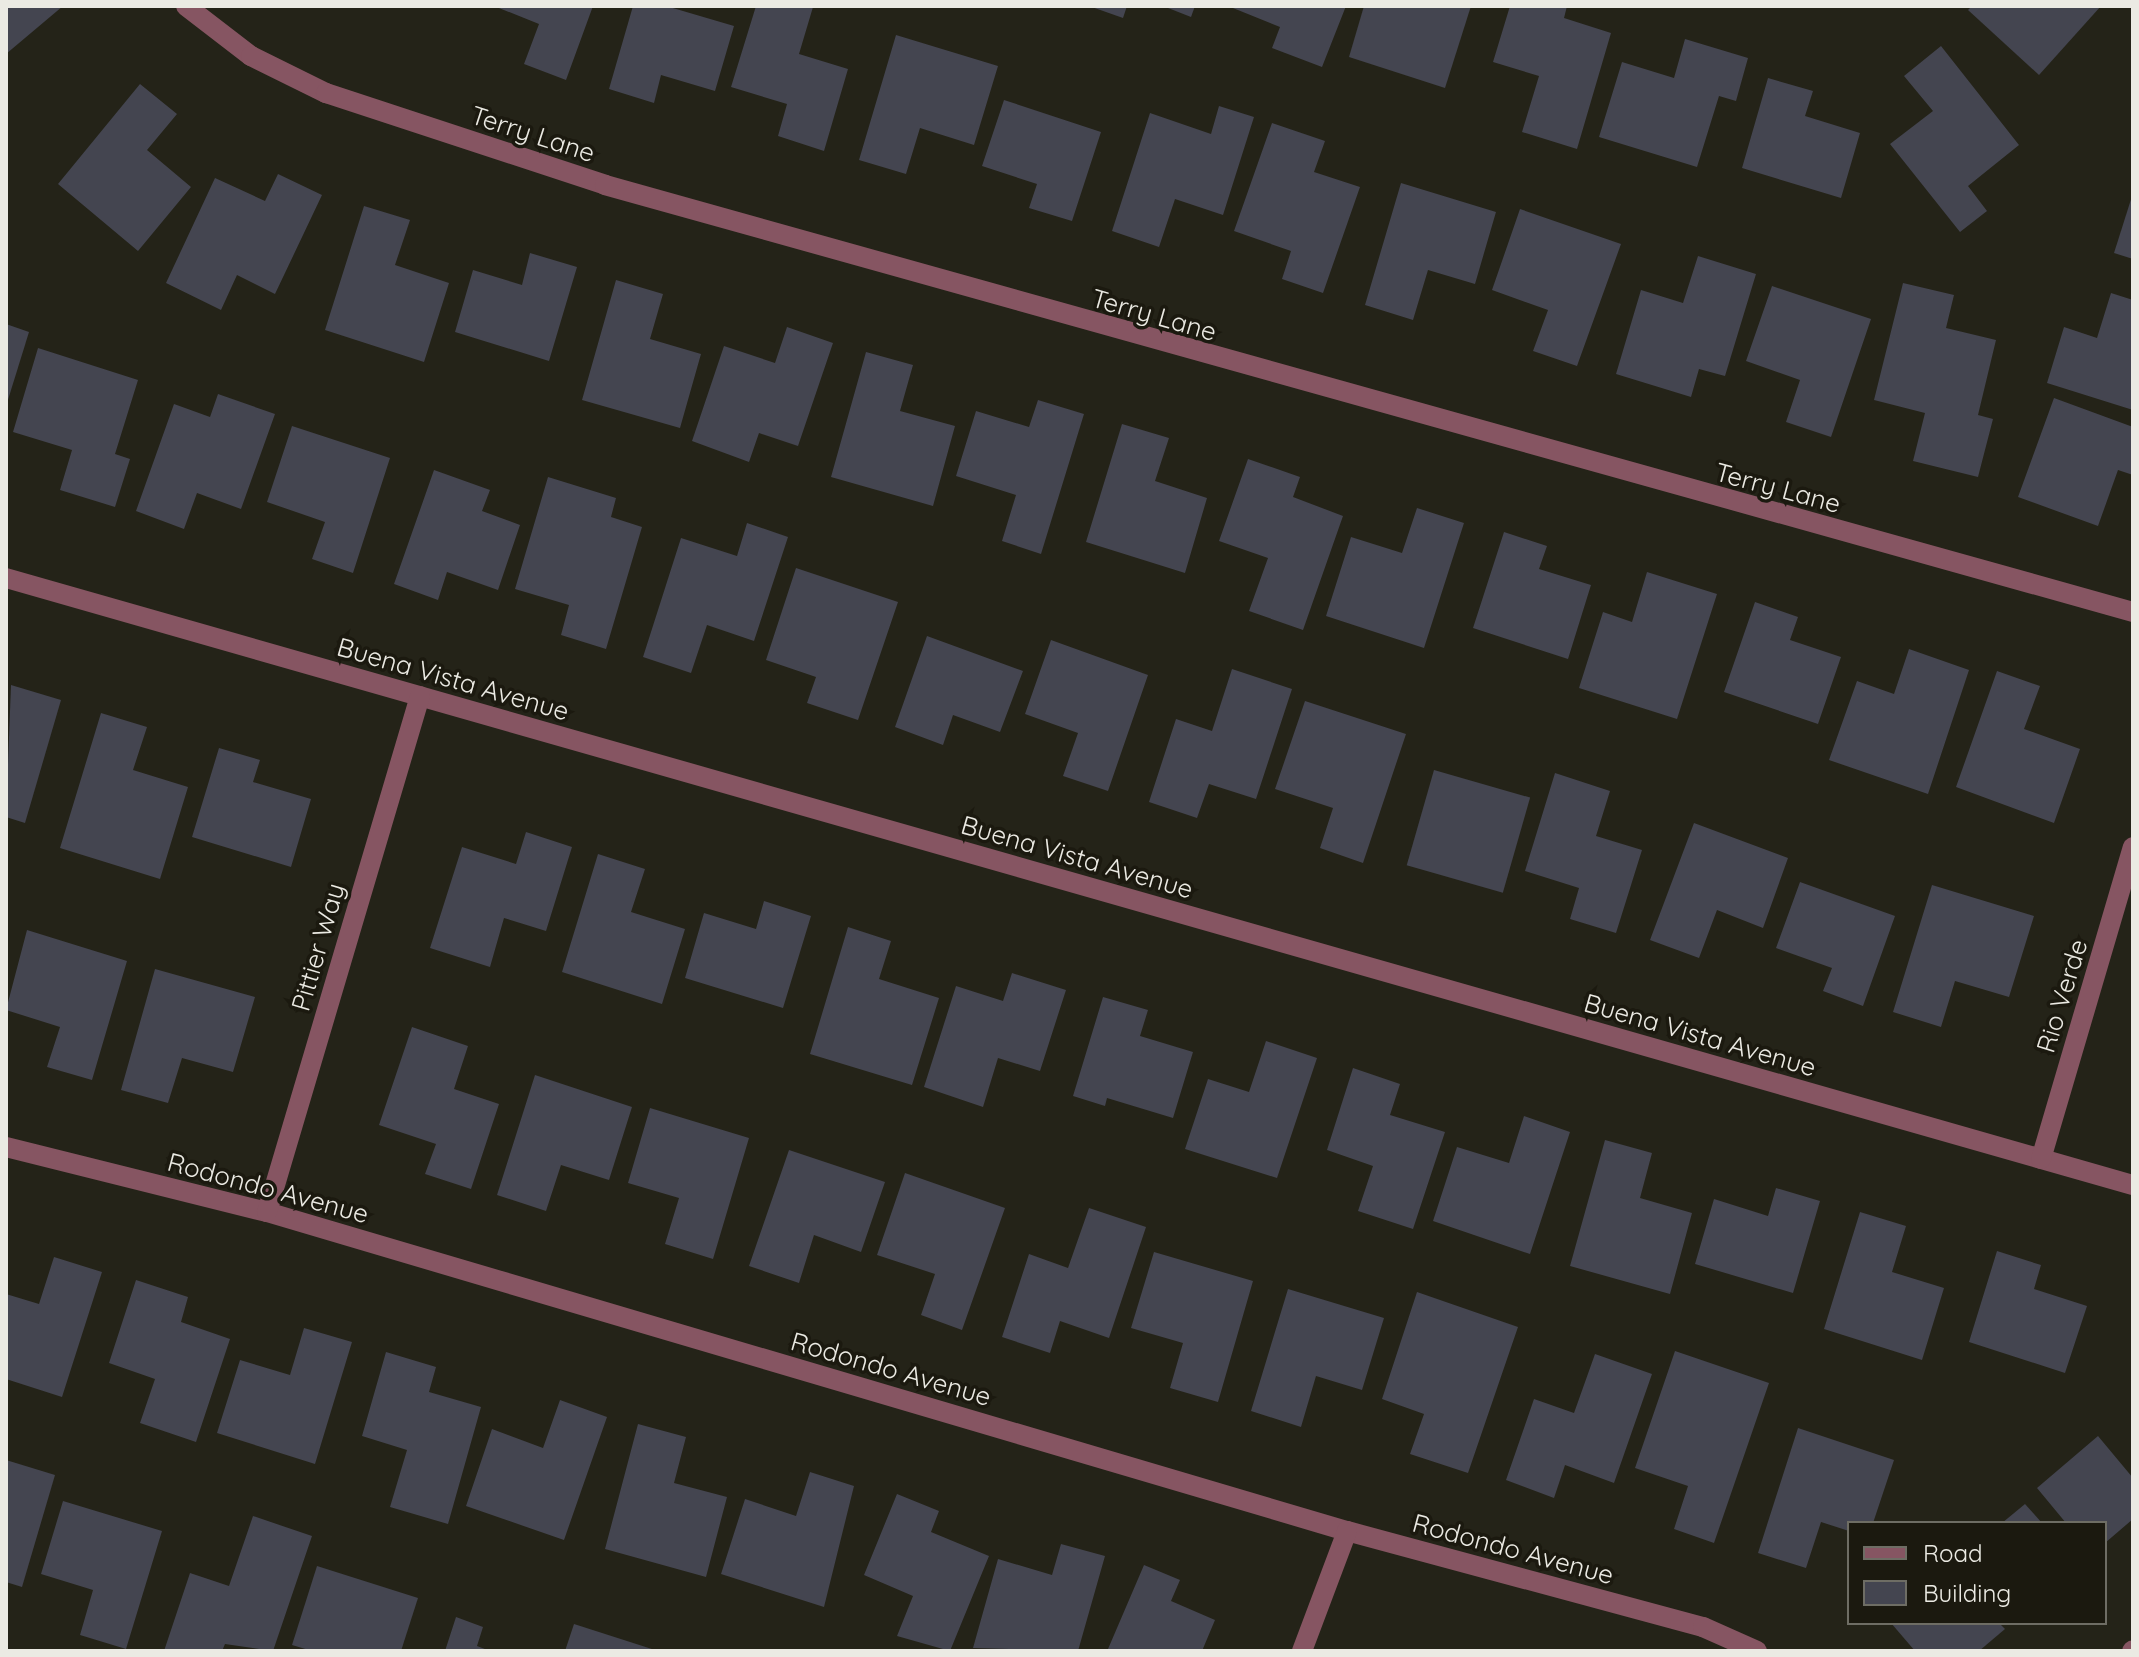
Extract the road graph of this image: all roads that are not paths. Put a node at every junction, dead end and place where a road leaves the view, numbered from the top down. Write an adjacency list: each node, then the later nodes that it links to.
1 (186, 6): 3 (street, Terry Lane)
2 (6, 578): 4 (street, Buena Vista Avenue)
3 (2133, 612)
4 (420, 696): 7 (street, Buena Vista Avenue); 9 (street, Pittier Way)
5 (2133, 847): 7 (street, Rio Verde)
6 (6, 1147): 9 (street, Rodondo Avenue)
7 (2041, 1159): 8 (street, Buena Vista Avenue)
8 (2133, 1185)
9 (267, 1212): 10 (street, Rodondo Avenue)
10 (1347, 1531): 11 (street); 12 (street, Rodondo Avenue)
11 (1302, 1651)
12 (1757, 1651)

